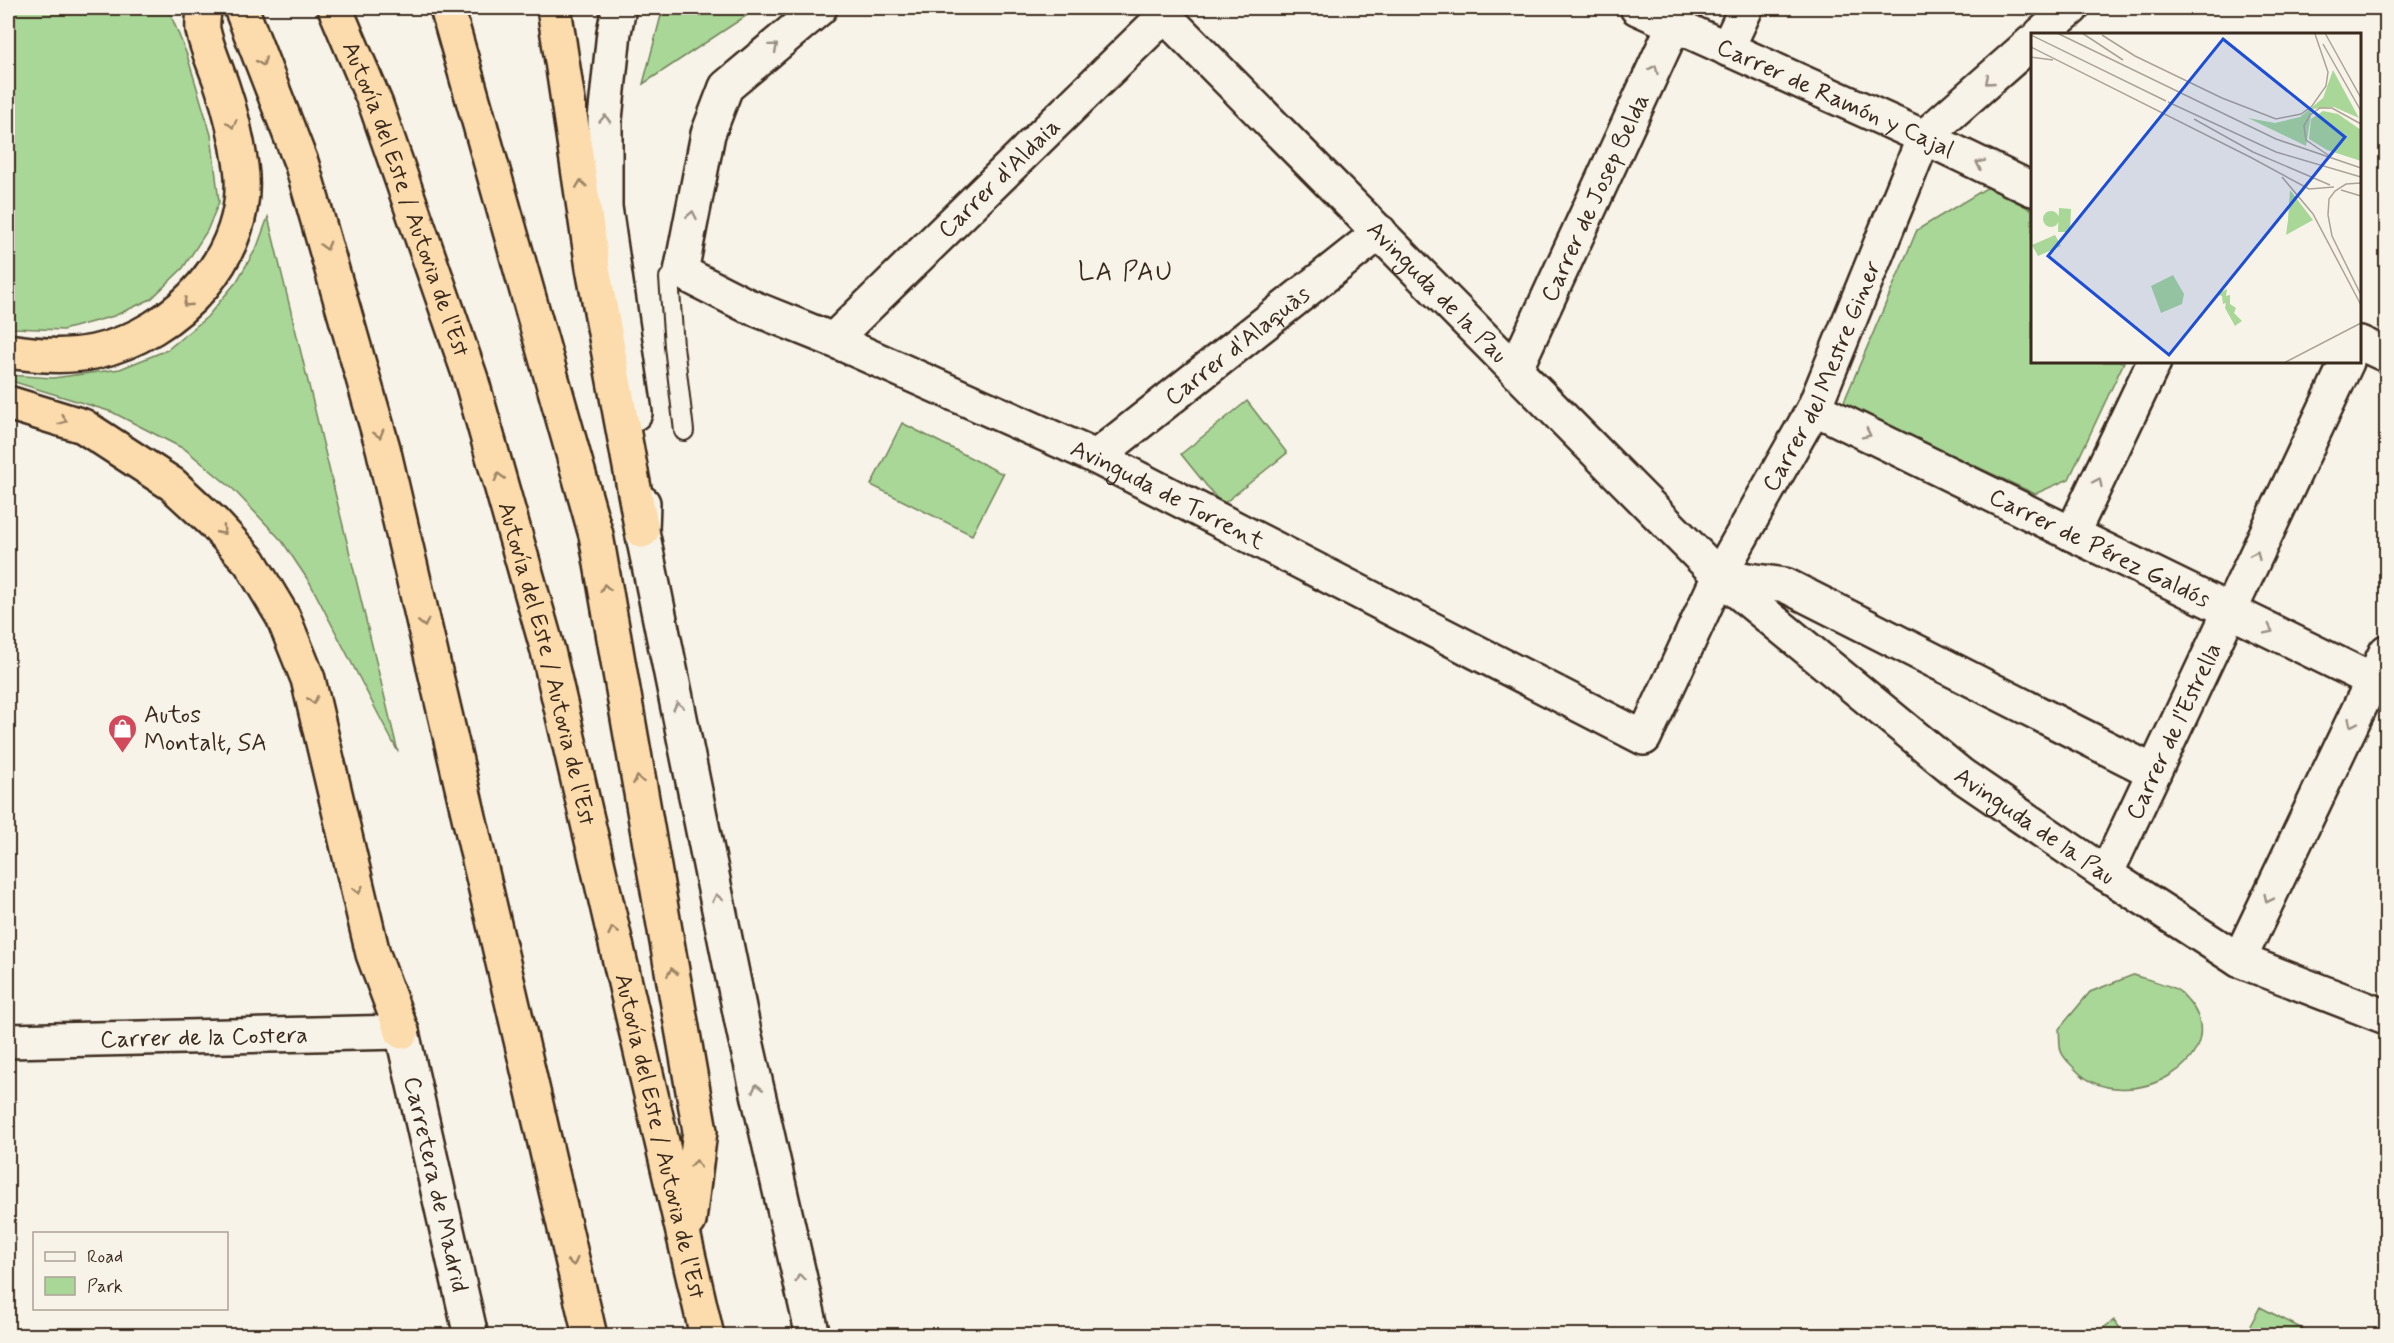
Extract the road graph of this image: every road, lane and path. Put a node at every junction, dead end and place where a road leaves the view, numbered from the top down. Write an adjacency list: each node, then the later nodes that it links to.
1 (204, 8): 22 (highway, one-way to 22)
2 (241, 8): 45 (highway, one-way to 45)
3 (334, 8): 43 (highway, Autovía del Este / Autovia de l'Est, one-way to 3)
4 (447, 8): 43 (highway, one-way to 4)
5 (554, 8): 31 (highway, one-way to 5)
6 (619, 8): 31 (street, one-way to 6)
7 (820, 8): 19 (street, one-way to 7)
8 (1637, 8): 12 (street, Carrer de Ramón y Cajal)
9 (1746, 8): 15 (street)
10 (2072, 8): 13 (street)
11 (1161, 11): 18 (street, Avinguda de la Pau); 20 (street, Carrer d'Aldaia)
12 (1674, 25): 15 (street, Carrer de Ramón y Cajal); 26 (street, Carrer de Josep Belda, one-way to 12)
13 (2042, 33)
14 (2031, 43): 16 (street, Carrer del Mestre Giner, one-way to 16)
15 (1727, 49): 16 (street, Carrer de Ramón y Cajal)
16 (1924, 137): 17 (street, Carrer de Ramón y Cajal, one-way to 16); 28 (street, Carrer del Mestre Giner)
17 (2031, 189)
18 (1380, 232): 26 (street, Avinguda de la Pau); 30 (street, Carrer d'Alaquàs)
19 (681, 272): 20 (street, Avinguda de Torrent); 29 (lane)
20 (833, 340): 30 (street, Avinguda de Torrent)
21 (2361, 343): 23 (street)
22 (8, 351)
23 (2386, 355)
24 (2154, 363): 32 (street, one-way to 24)
25 (2347, 363): 34 (street, Carrer de l'Estrella, one-way to 25)
26 (1515, 370): 33 (street, Avinguda de la Pau)
27 (8, 403): 41 (highway, one-way to 41)
28 (1814, 408): 32 (street, Carrer de Pérez Galdós, one-way to 32); 33 (street, Carrer del Mestre Giner)
29 (684, 431)
30 (1096, 457): 36 (street, Avinguda de Torrent)
31 (642, 531): 47 (street, one-way to 31)
32 (2072, 534): 34 (street, Carrer de Pérez Galdós)
33 (1719, 576): 36 (street, Carrer del Mestre Giner); 37 (street); 38 (street, Avinguda de la Pau)
34 (2230, 611): 35 (street, Carrer de Pérez Galdós, one-way to 35); 37 (street, Carrer de l'Estrella)
35 (2382, 673): 39 (street, one-way to 39)
36 (1644, 738)
37 (2154, 772): 38 (street, Carrer de l'Estrella)
38 (2106, 874): 39 (street, Avinguda de la Pau)
39 (2239, 960): 40 (street, Avinguda de la Pau)
40 (2385, 1013)
41 (402, 1032): 42 (street, Carrer de la Costera); 44 (street, Carretera de Madrid)
42 (8, 1041)
43 (686, 1243): 46 (highway, Autovía del Este / Autovia de l'Est)
44 (471, 1335)
45 (590, 1335)
46 (707, 1335)
47 (813, 1335)

